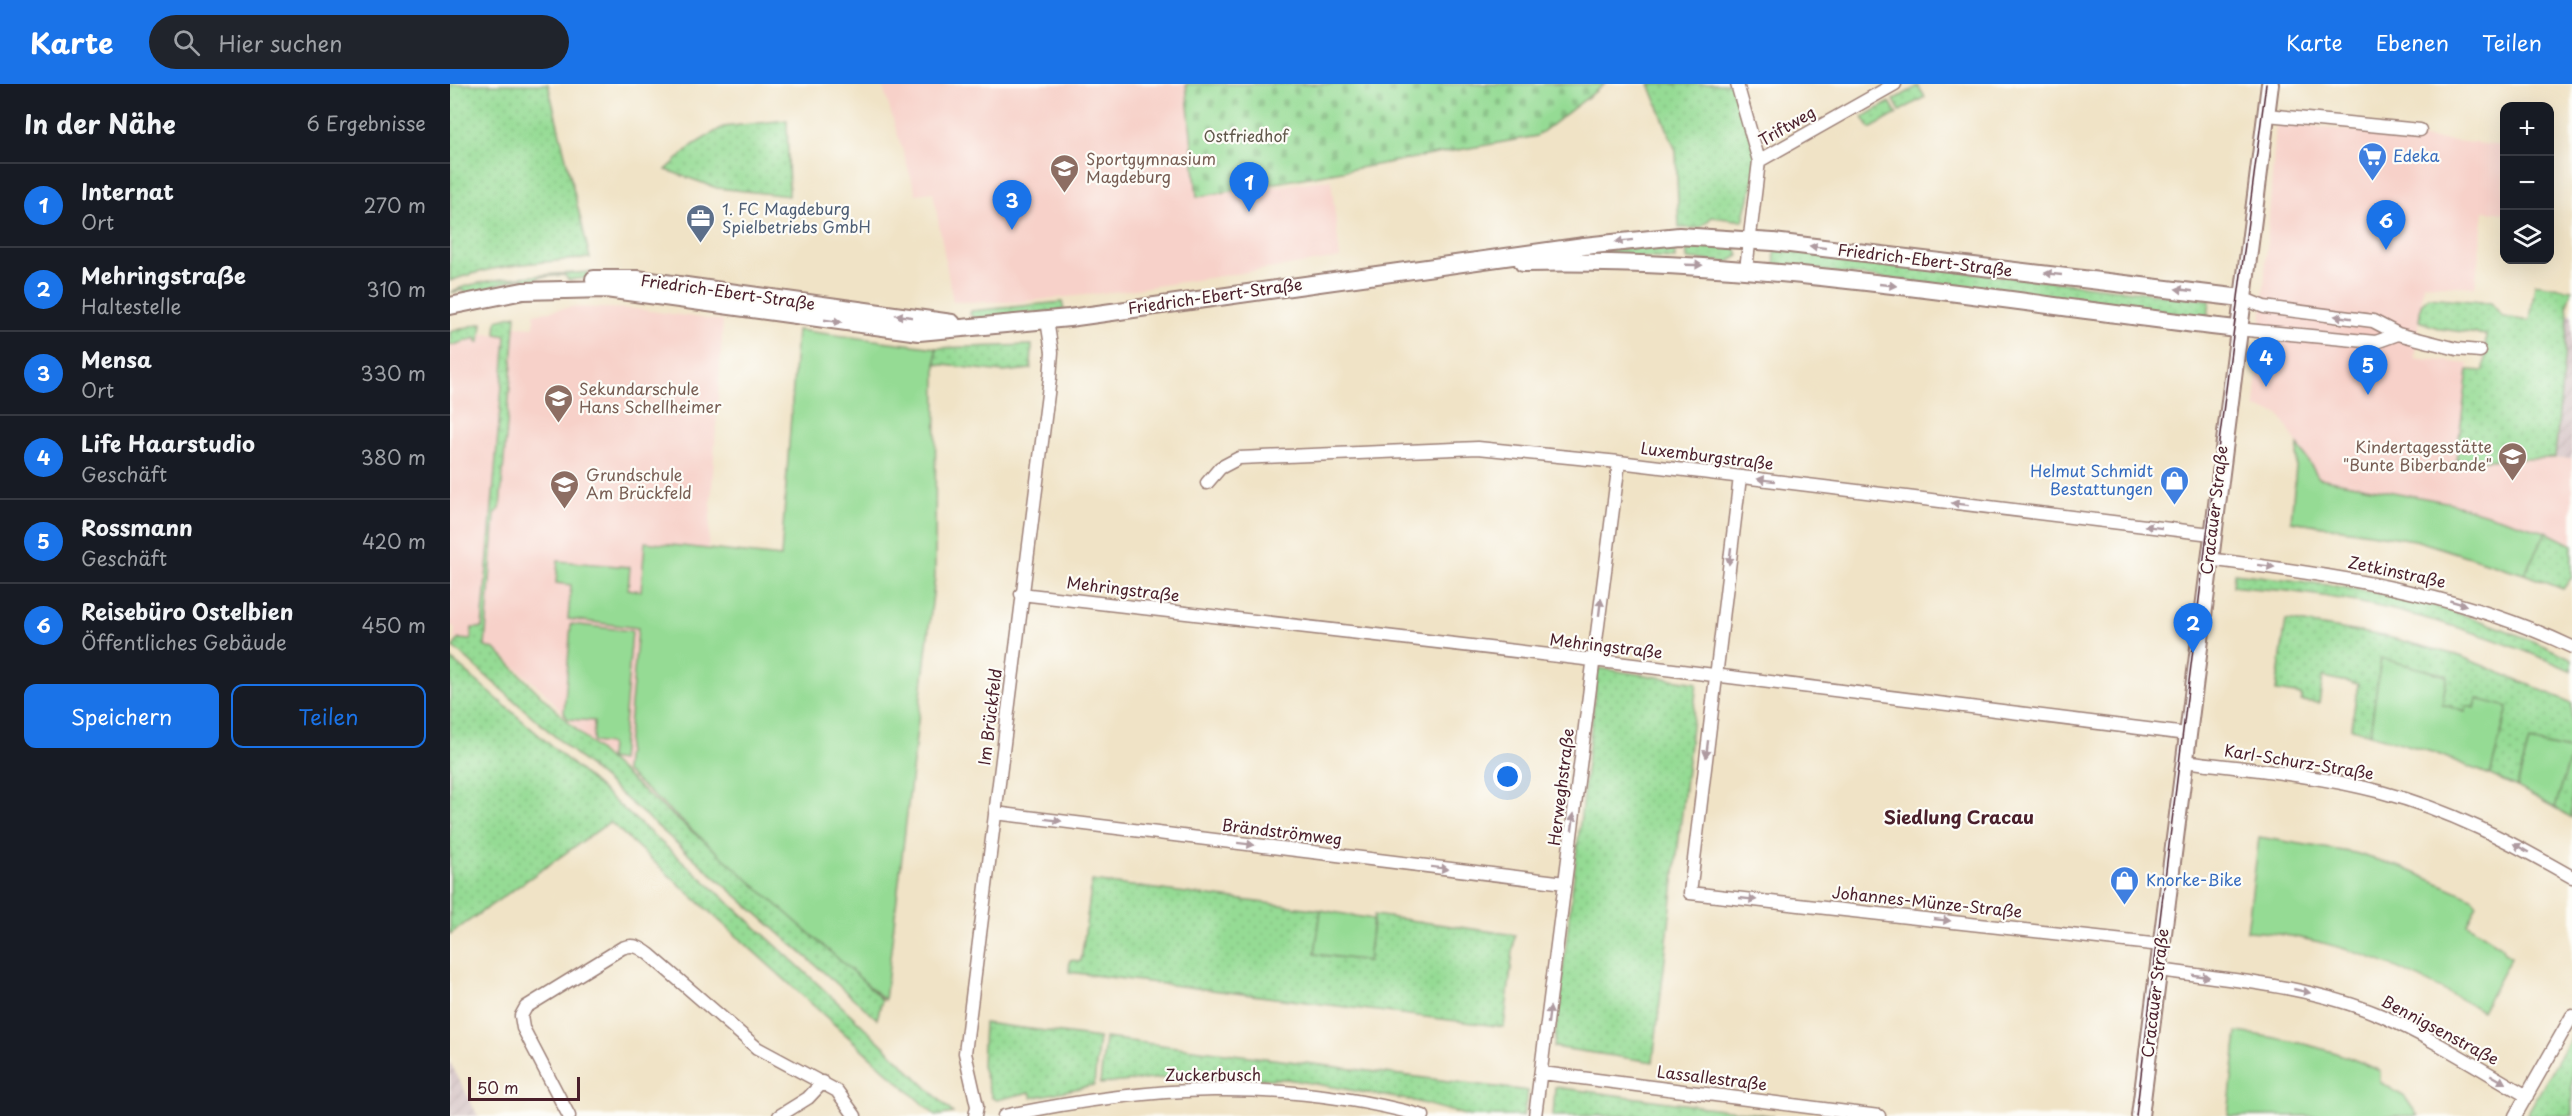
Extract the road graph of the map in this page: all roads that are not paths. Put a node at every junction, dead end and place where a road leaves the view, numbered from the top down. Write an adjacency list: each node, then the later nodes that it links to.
1 (1737, 84): 6 (street)
2 (1895, 84): 6 (street, Triftweg)
3 (2270, 84): 4 (street, Cracauer Straße)
4 (2267, 115): 5 (street); 10 (street, Cracauer Straße)
5 (2420, 130)
6 (1759, 161): 7 (street)
7 (1750, 240): 8 (street, Friedrich-Ebert-Straße, one-way to 8); 9 (street); 10 (street, Friedrich-Ebert-Straße, one-way to 7)
8 (1447, 266): 9 (street, Friedrich-Ebert-Straße, one-way to 9); 12 (street, Friedrich-Ebert-Straße)
9 (1746, 269): 13 (street, Friedrich-Ebert-Straße, one-way to 13)
10 (2242, 298): 13 (street, Cracauer Straße); 14 (street, Friedrich-Ebert-Straße, one-way to 10)
11 (450, 306): 12 (street, Friedrich-Ebert-Straße)
12 (1047, 320): 21 (street, Im Brückfeld)
13 (2237, 329): 14 (street, Friedrich-Ebert-Straße); 19 (street, Cracauer Straße)
14 (2398, 334): 15 (street, Friedrich-Ebert-Straße)
15 (2480, 351)
16 (1619, 462): 17 (street, Luxemburgstraße); 18 (street, Luxemburgstraße); 23 (street, Herweghstraße, one-way to 16)
17 (1740, 477): 19 (street, Luxemburgstraße, one-way to 17); 24 (street, one-way to 24)
18 (1207, 483)
19 (2211, 534): 20 (street, Cracauer Straße)
20 (2208, 559): 22 (street, Zetkinstraße, one-way to 22); 25 (street, Cracauer Straße)
21 (1021, 594): 23 (street, Mehringstraße); 27 (street, Im Brückfeld)
22 (2572, 647)
23 (1593, 660): 24 (street, Mehringstraße); 29 (street, Herweghstraße, one-way to 23)
24 (1715, 676): 25 (street, Mehringstraße); 30 (street, Johannes-Münze-Straße, one-way to 30)
25 (2187, 734): 26 (street, Cracauer Straße)
26 (2183, 761): 28 (street, Karl-Schurz-Straße, one-way to 26); 30 (street, Cracauer Straße)
27 (995, 813): 29 (street, Brändströmweg, one-way to 29); 39 (street, Im Brückfeld)
28 (2572, 877)
29 (1565, 883): 33 (street, Herweghstraße, one-way to 29)
30 (2161, 945): 31 (street, Cracauer Straße)
31 (2158, 970): 35 (street, Bennigsenstraße, one-way to 35); 44 (street, Cracauer Straße)
32 (2572, 1016): 35 (street)
33 (1542, 1073): 42 (street, Herweghstraße); 43 (street, Lassallestraße)
34 (823, 1082): 36 (street); 37 (street); 38 (street)
35 (2527, 1096): 45 (street)
36 (569, 1116)
37 (779, 1116)
38 (855, 1116)
39 (975, 1116)
40 (1004, 1116): 41 (street, Zuckerbusch)
41 (1423, 1116)
42 (1535, 1116)
43 (1879, 1116)
44 (2140, 1116)
45 (2515, 1116)

